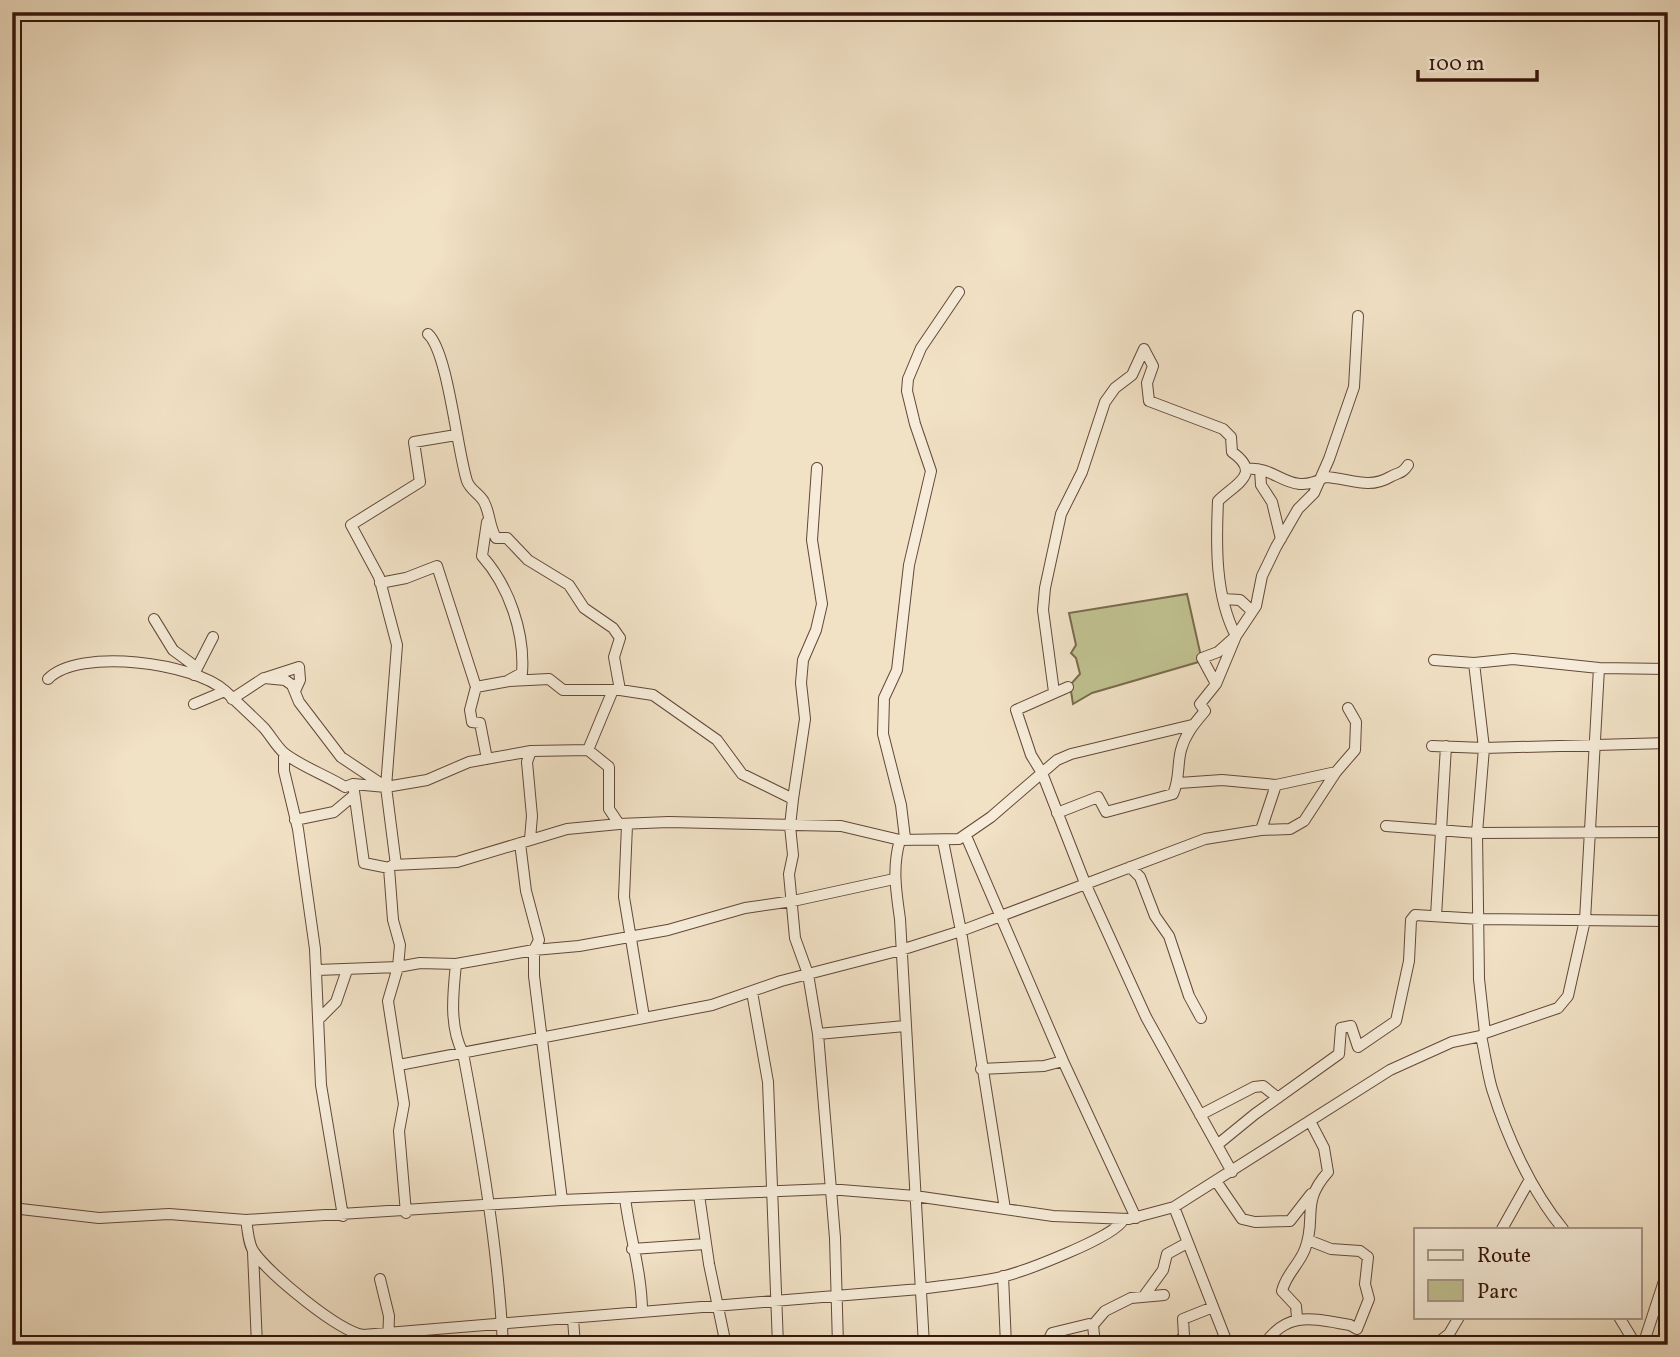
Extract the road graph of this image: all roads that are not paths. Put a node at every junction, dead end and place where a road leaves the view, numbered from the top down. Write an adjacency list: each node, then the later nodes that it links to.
1 (959, 292): 64 (street)
2 (1358, 316): 9 (street)
3 (428, 334): 4 (street)
4 (456, 435): 10 (street); 12 (street)
5 (1408, 465): 9 (street)
6 (817, 468): 52 (street)
7 (1247, 470): 8 (street); 13 (street); 31 (street)
8 (1260, 470): 9 (street); 11 (street)
9 (1317, 482): 11 (street)
10 (487, 520): 25 (street); 29 (street)
11 (1281, 539): 14 (street)
12 (380, 583): 27 (street); 50 (street)
13 (1223, 599): 14 (street); 16 (street)
14 (1252, 611): 16 (street)
15 (154, 619): 22 (street)
16 (1236, 636): 26 (street); 26 (street)
17 (213, 637): 22 (street)
18 (1434, 660): 19 (street)
19 (1474, 663): 20 (street); 40 (street)
20 (1599, 668): 21 (street); 36 (street)
21 (1668, 668)
22 (194, 675): 23 (street); 32 (street)
23 (48, 678)
24 (264, 678): 30 (street); 30 (street); 32 (street)
25 (509, 681): 27 (street); 29 (street)
26 (1216, 684): 35 (street)
27 (475, 687): 44 (street)
28 (1068, 687): 31 (street)
29 (617, 690): 41 (street); 52 (street)
30 (295, 692): 50 (street)
31 (1054, 692): 46 (street)
32 (229, 695): 33 (street); 43 (street)
33 (194, 704)
34 (1348, 708): 45 (street)
35 (1192, 725): 46 (street); 47 (street)
36 (1594, 743): 37 (street); 40 (street); 60 (street)
37 (1668, 743)
38 (1432, 746): 39 (street)
39 (1446, 746): 40 (street); 59 (street)
40 (1484, 748): 62 (street)
41 (587, 750): 42 (street); 55 (street)
42 (531, 751): 44 (street); 65 (street)
43 (284, 753): 48 (street); 54 (street)
44 (487, 759): 50 (street)
45 (1336, 772): 49 (street); 58 (street)
46 (1042, 773): 53 (street); 63 (street)
47 (1179, 783): 49 (street); 53 (street)
48 (353, 784): 50 (street); 51 (street)
49 (1276, 785): 58 (street)
50 (386, 787): 67 (street)
51 (353, 796): 54 (street); 67 (street)
52 (793, 799): 57 (street)
53 (1057, 813): 70 (street)
54 (295, 820): 83 (street)
55 (623, 825): 57 (street); 65 (street); 78 (street)
56 (1386, 825): 59 (street)
57 (790, 826): 64 (street); 71 (street)
58 (1261, 830): 68 (street)
59 (1441, 832): 62 (street); 73 (street)
60 (1592, 832): 61 (street); 62 (street); 75 (street)
61 (1668, 832)
62 (1477, 833): 74 (street)
63 (966, 836): 66 (street); 72 (street)
64 (902, 839): 66 (street); 69 (street)
65 (525, 841): 67 (street); 79 (street)
66 (943, 841): 77 (street)
67 (392, 866): 82 (street)
68 (1130, 867): 70 (street); 88 (street)
69 (894, 879): 71 (street); 80 (street)
70 (1085, 883): 72 (street); 99 (street)
71 (793, 901): 78 (street); 85 (street)
72 (1002, 915): 77 (street); 95 (street)
73 (1436, 916): 74 (street); 98 (street)
74 (1480, 919): 75 (street); 92 (street)
75 (1585, 920): 76 (street); 92 (street)
76 (1668, 921)
77 (961, 931): 80 (street); 97 (street)
78 (629, 937): 79 (street); 87 (street)
79 (534, 950): 81 (street); 93 (street)
80 (901, 950): 85 (street); 90 (street)
81 (456, 964): 82 (street); 94 (street)
82 (398, 967): 84 (street); 96 (street)
83 (317, 970): 84 (street); 89 (street)
84 (347, 970): 89 (street)
85 (808, 974): 86 (street); 91 (street)
86 (752, 992): 87 (street); 106 (street)
87 (644, 1017): 93 (street)
88 (1201, 1018)
89 (318, 1020): 118 (street)
90 (905, 1026): 91 (street); 109 (street)
91 (818, 1034): 105 (street)
92 (1483, 1035): 100 (street); 104 (street)
93 (543, 1038): 94 (street); 111 (street)
94 (464, 1053): 96 (street); 112 (street)
95 (1063, 1061): 97 (street); 119 (street)
96 (399, 1065): 116 (street)
97 (981, 1069): 115 (street)
98 (1278, 1098): 99 (street); 101 (street)
99 (1200, 1115): 101 (street)
100 (1311, 1123): 102 (street); 107 (street)
101 (1217, 1145): 102 (street)
102 (1232, 1172): 103 (street)
103 (1216, 1181): 107 (street); 113 (street)
104 (1529, 1181): 122 (street); 123 (street)
105 (829, 1189): 106 (street); 109 (street); 132 (street)
106 (770, 1191): 108 (street); 135 (street)
107 (1314, 1191): 124 (street)
108 (699, 1195): 110 (street); 126 (street)
109 (915, 1196): 115 (street); 131 (street)
110 (625, 1198): 111 (street); 127 (street)
111 (562, 1200): 112 (street)
112 (488, 1206): 116 (street); 143 (street)
113 (1174, 1207): 119 (street); 125 (street)
114 (12, 1208): 120 (street)
115 (1006, 1209): 121 (street)
116 (406, 1213): 118 (street)
117 (1668, 1213): 162 (street)
118 (343, 1216): 120 (street)
119 (1136, 1218): 121 (street)
120 (246, 1220): 128 (street)
121 (1124, 1220): 129 (street)
122 (1503, 1228)
123 (1562, 1228)
124 (1308, 1240): 139 (street); 139 (street)
125 (1187, 1243): 133 (street); 137 (street)
126 (705, 1244): 127 (street); 136 (street)
127 (632, 1249): 138 (street)
128 (253, 1252): 145 (street); 146 (street)
129 (1003, 1276): 131 (street); 154 (street)
130 (380, 1279): 145 (street)
131 (920, 1289): 132 (street); 153 (street)
132 (836, 1296): 135 (street); 152 (street)
133 (1144, 1296): 134 (street); 144 (street)
134 (1164, 1296)
135 (774, 1301): 136 (street); 151 (street)
136 (716, 1306): 138 (street); 150 (street)
137 (1213, 1307): 157 (street); 158 (street)
138 (642, 1312): 142 (street)
139 (1297, 1318): 159 (street)
140 (1458, 1318): 160 (street)
141 (1620, 1318): 161 (street)
142 (573, 1319): 143 (street); 149 (street)
143 (502, 1323): 145 (street); 148 (street)
144 (1093, 1325): 155 (street); 156 (street)
145 (390, 1332): 147 (street)
146 (257, 1345)
147 (388, 1345)
148 (503, 1345)
149 (575, 1345)
150 (726, 1345)
151 (778, 1345)
152 (838, 1345)
153 (924, 1345)
154 (1006, 1345)
155 (1046, 1345)
156 (1095, 1345)
157 (1175, 1345)
158 (1228, 1345)
159 (1264, 1345)
160 (1435, 1345)
161 (1636, 1345)
162 (1643, 1345)

